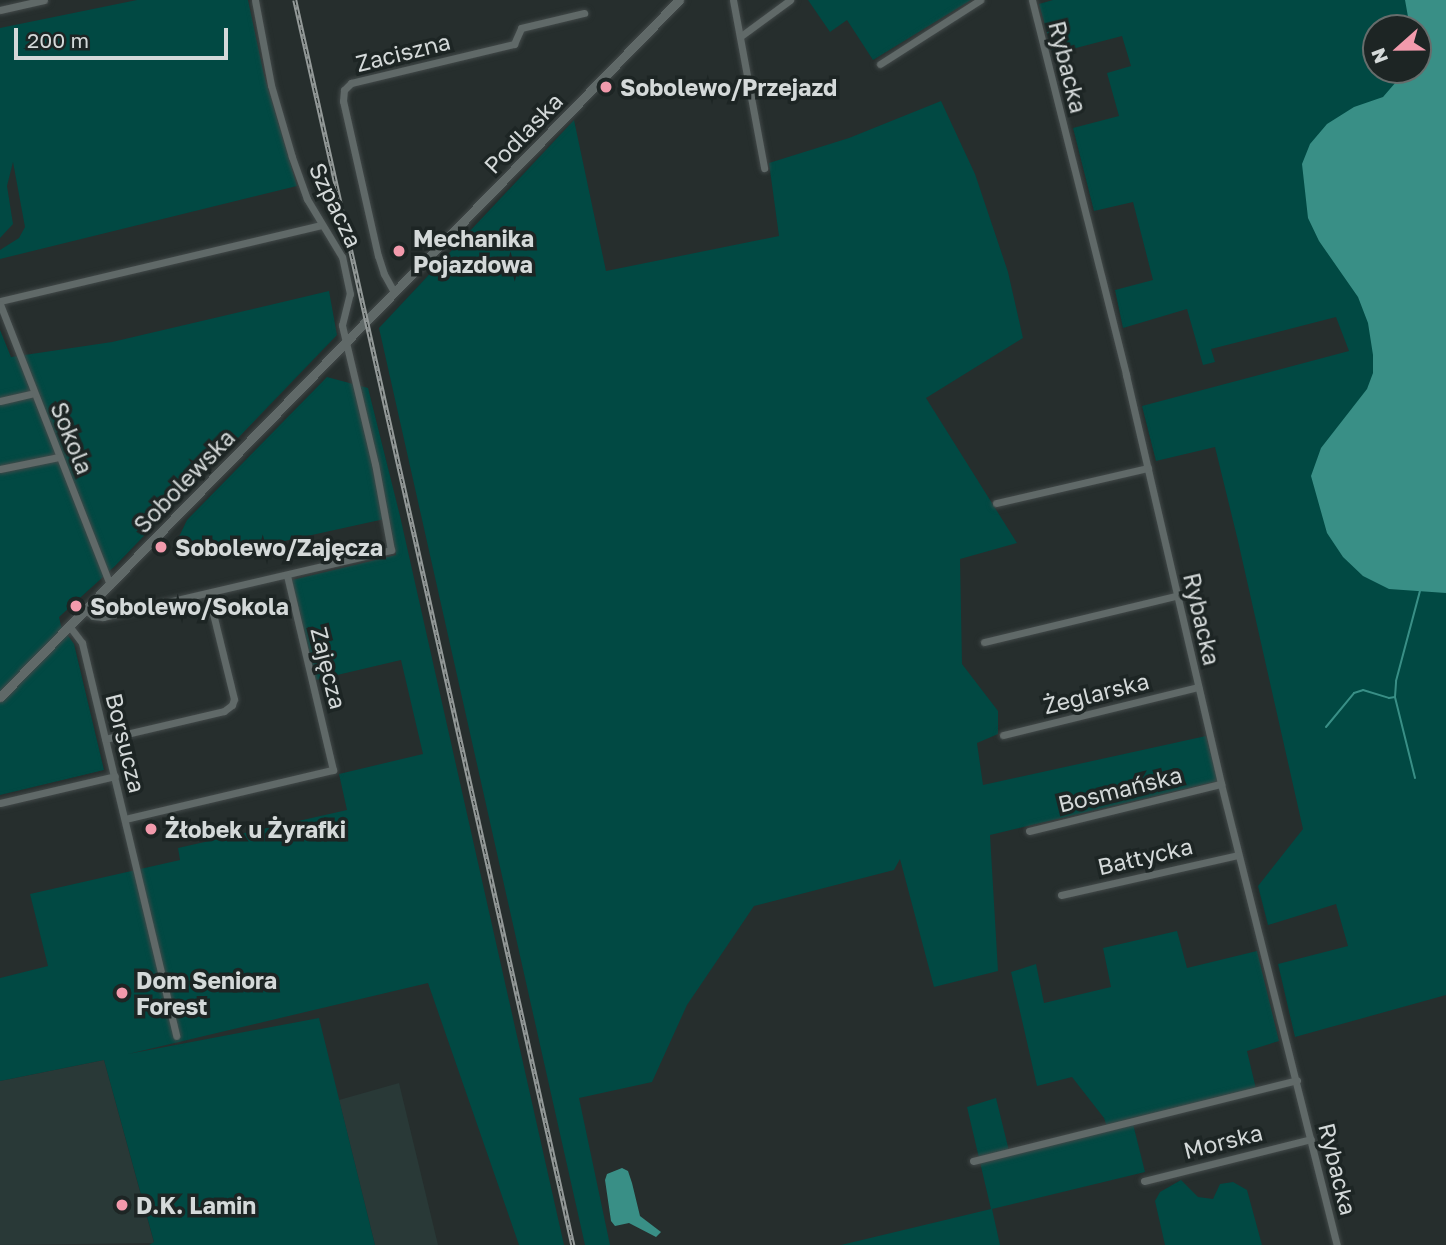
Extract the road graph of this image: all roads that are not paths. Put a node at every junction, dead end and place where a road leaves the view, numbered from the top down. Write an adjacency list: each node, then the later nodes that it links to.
1 (44, 0): 8 (street)
2 (255, 0): 13 (street, Szpacza)
3 (679, 0): 14 (street, Podlaska)
4 (733, 0): 10 (street)
5 (790, 0): 10 (street)
6 (980, 0): 11 (street)
7 (1032, 0): 20 (street, Rybacka)
8 (0, 10)
9 (584, 13): 14 (street, Zaciszna)
10 (741, 36): 12 (street)
11 (880, 64)
12 (764, 168)
13 (321, 225): 15 (street); 16 (street, Szpacza)
14 (394, 292): 16 (street, Sobolewska)
15 (0, 302): 17 (street, Sokola)
16 (348, 340): 23 (street, Szpacza); 24 (street, Sobolewska)
17 (34, 393): 18 (street); 19 (street, Sokola)
18 (0, 401)
19 (59, 457): 21 (street); 24 (street, Sokola)
20 (1147, 468): 22 (street); 26 (street, Rybacka)
21 (0, 469)
22 (996, 503)
23 (287, 576): 25 (street); 37 (street, Zajęcza)
24 (110, 585): 27 (street, Sobolewska)
25 (208, 593): 27 (street); 33 (street)
26 (1177, 596): 29 (street); 30 (street, Rybacka)
27 (86, 610): 28 (street, Sobolewska)
28 (70, 627): 31 (street, Sobolewska); 33 (street, Borsucza)
29 (984, 642)
30 (1198, 687): 32 (street, Żeglarska); 35 (street, Rybacka)
31 (0, 697)
32 (1003, 735)
33 (105, 739): 34 (street, Borsucza)
34 (115, 776): 36 (street); 37 (street, Borsucza)
35 (1221, 784): 38 (street, Bosmańska); 39 (street, Rybacka)
36 (0, 803)
37 (125, 819): 41 (street, Borsucza)
38 (1029, 831)
39 (1238, 855): 40 (street, Bałtycka); 42 (street, Rybacka)
40 (1061, 895)
41 (176, 1037)
42 (1297, 1080): 43 (street, Rybacka); 44 (street)
43 (1311, 1139): 45 (street, Morska); 46 (street, Rybacka)
44 (973, 1160)
45 (1144, 1181)
46 (1337, 1245)

